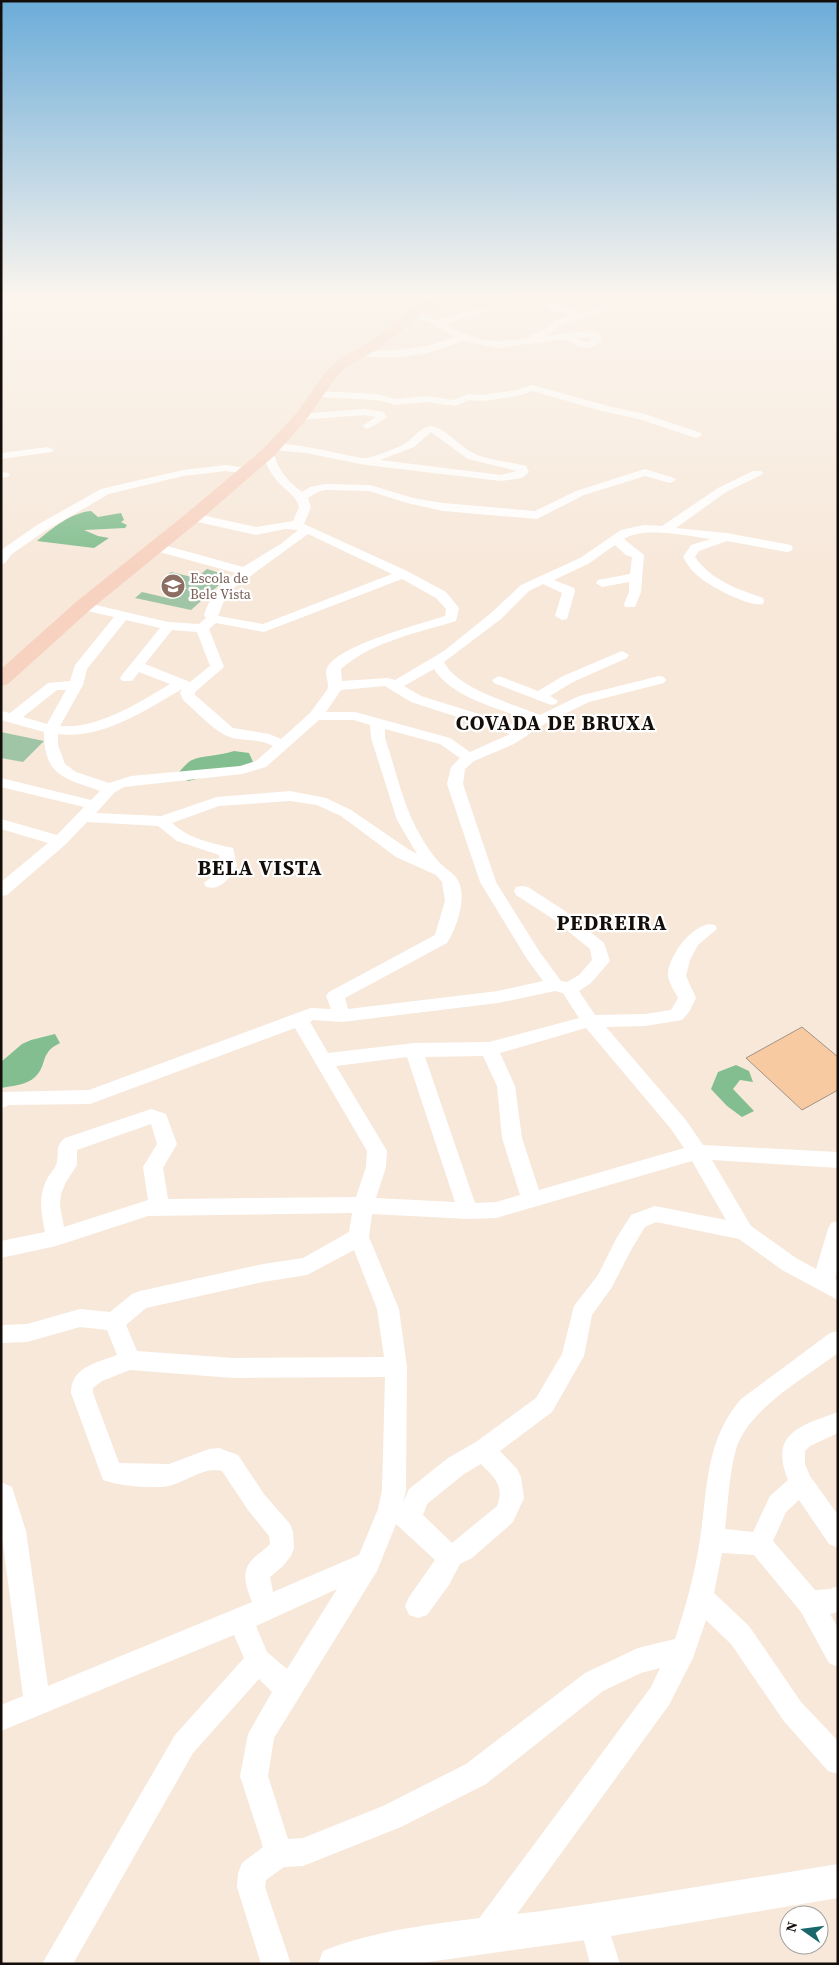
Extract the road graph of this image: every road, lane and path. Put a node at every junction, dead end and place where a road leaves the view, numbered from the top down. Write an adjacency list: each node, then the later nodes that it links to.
1 (324, 385): 2 (main road)
2 (318, 394): 3 (main road); 5 (street)
3 (301, 417): 4 (street); 7 (main road)
4 (367, 426)
5 (697, 435)
6 (48, 450): 8 (street)
7 (270, 450): 9 (street); 10 (main road); 13 (street)
8 (1, 456)
9 (366, 462): 9 (street)
10 (247, 471): 14 (main road); 21 (street)
11 (757, 473): 16 (street)
12 (670, 480): 13 (street)
13 (302, 496): 15 (street)
14 (193, 517): 15 (street); 19 (main road)
15 (302, 527): 22 (street); 23 (street)
16 (665, 530): 17 (street); 18 (street)
17 (727, 537): 20 (street); 27 (street)
18 (616, 539): 24 (street); 25 (street)
19 (156, 547): 22 (street); 29 (main road)
20 (787, 548)
21 (1, 560)
22 (246, 572): 32 (street)
23 (403, 574): 32 (street); 44 (street)
24 (637, 577): 26 (street); 28 (street)
25 (542, 579): 31 (street); 35 (street)
26 (602, 583)
27 (758, 601)
28 (630, 604)
29 (83, 606): 30 (street); 38 (main road)
30 (122, 616): 33 (street); 41 (street)
31 (562, 616)
32 (208, 624): 33 (street); 43 (street)
33 (168, 626): 36 (street)
34 (622, 655): 45 (street)
35 (437, 661): 42 (street); 49 (street)
36 (137, 666): 37 (street); 43 (street)
37 (127, 678)
38 (1, 680)
39 (500, 680): 45 (street)
40 (659, 680): 46 (street)
41 (76, 685): 48 (street); 51 (street)
42 (396, 685): 44 (street); 52 (street)
43 (186, 686): 51 (street); 53 (street)
44 (336, 686): 47 (street)
45 (540, 696): 46 (street)
46 (568, 707): 49 (street)
47 (315, 716): 50 (street); 53 (street)
48 (7, 717): 51 (street)
49 (541, 720): 52 (street)
50 (377, 722): 54 (street); 61 (street)
51 (51, 729): 56 (street)
52 (522, 733): 54 (street)
53 (283, 746): 56 (street)
54 (469, 758): 66 (street)
55 (1, 782): 57 (street)
56 (110, 789): 57 (street)
57 (88, 811): 58 (street); 60 (street)
58 (162, 821): 61 (street); 62 (street)
59 (1, 824): 60 (street)
60 (60, 841): 63 (street)
61 (435, 868): 67 (street)
62 (212, 883)
63 (1, 891)
64 (522, 891): 66 (street)
65 (709, 929): 70 (street)
66 (562, 987): 68 (street); 70 (street)
67 (336, 996): 68 (street); 69 (street)
68 (342, 1016): 69 (street)
69 (305, 1017): 73 (street); 74 (street)
70 (590, 1021): 71 (street); 75 (street)
71 (489, 1048): 72 (street); 77 (street)
72 (414, 1050): 73 (street); 80 (street)
73 (322, 1060): 78 (street)
74 (2, 1098)
75 (697, 1152): 76 (street); 77 (street); 82 (street)
76 (838, 1160)
77 (532, 1200): 80 (street)
78 (363, 1205): 79 (street); 80 (street); 83 (street)
79 (159, 1207): 84 (street); 84 (street)
80 (468, 1211)
81 (838, 1229): 86 (street)
82 (744, 1232): 86 (street); 93 (street)
83 (359, 1237): 87 (street); 91 (street)
84 (56, 1238): 85 (street)
85 (1, 1250)
86 (831, 1287)
87 (114, 1322): 88 (street); 90 (street)
88 (1, 1334)
89 (838, 1340): 98 (street)
90 (130, 1360): 91 (street); 106 (street)
91 (396, 1367): 96 (street)
92 (838, 1422): 94 (street)
93 (484, 1450): 96 (street); 100 (street)
94 (801, 1483): 97 (street); 99 (street)
95 (1, 1493): 112 (street)
96 (400, 1514): 100 (street); 101 (street)
97 (838, 1536)
98 (712, 1540): 99 (street); 102 (street)
99 (760, 1544): 104 (street)
100 (451, 1556): 105 (street)
101 (368, 1562): 106 (street); 111 (street)
102 (701, 1597): 108 (street); 114 (street)
103 (838, 1598): 104 (street)
104 (810, 1604): 109 (street)
105 (418, 1606)
106 (266, 1608): 107 (street)
107 (240, 1620): 110 (street); 112 (street)
108 (684, 1649): 115 (street); 118 (street)
109 (838, 1654)
110 (258, 1660): 111 (street); 120 (street)
111 (289, 1689): 115 (street)
112 (37, 1702): 113 (street)
113 (1, 1718)
114 (838, 1761)
115 (279, 1853): 121 (street)
116 (838, 1881): 117 (street)
117 (593, 1921): 118 (street); 123 (street)
118 (483, 1937): 119 (street)
119 (396, 1957): 122 (street)
120 (57, 1964)
121 (276, 1964)
122 (336, 1964)
123 (606, 1964)

